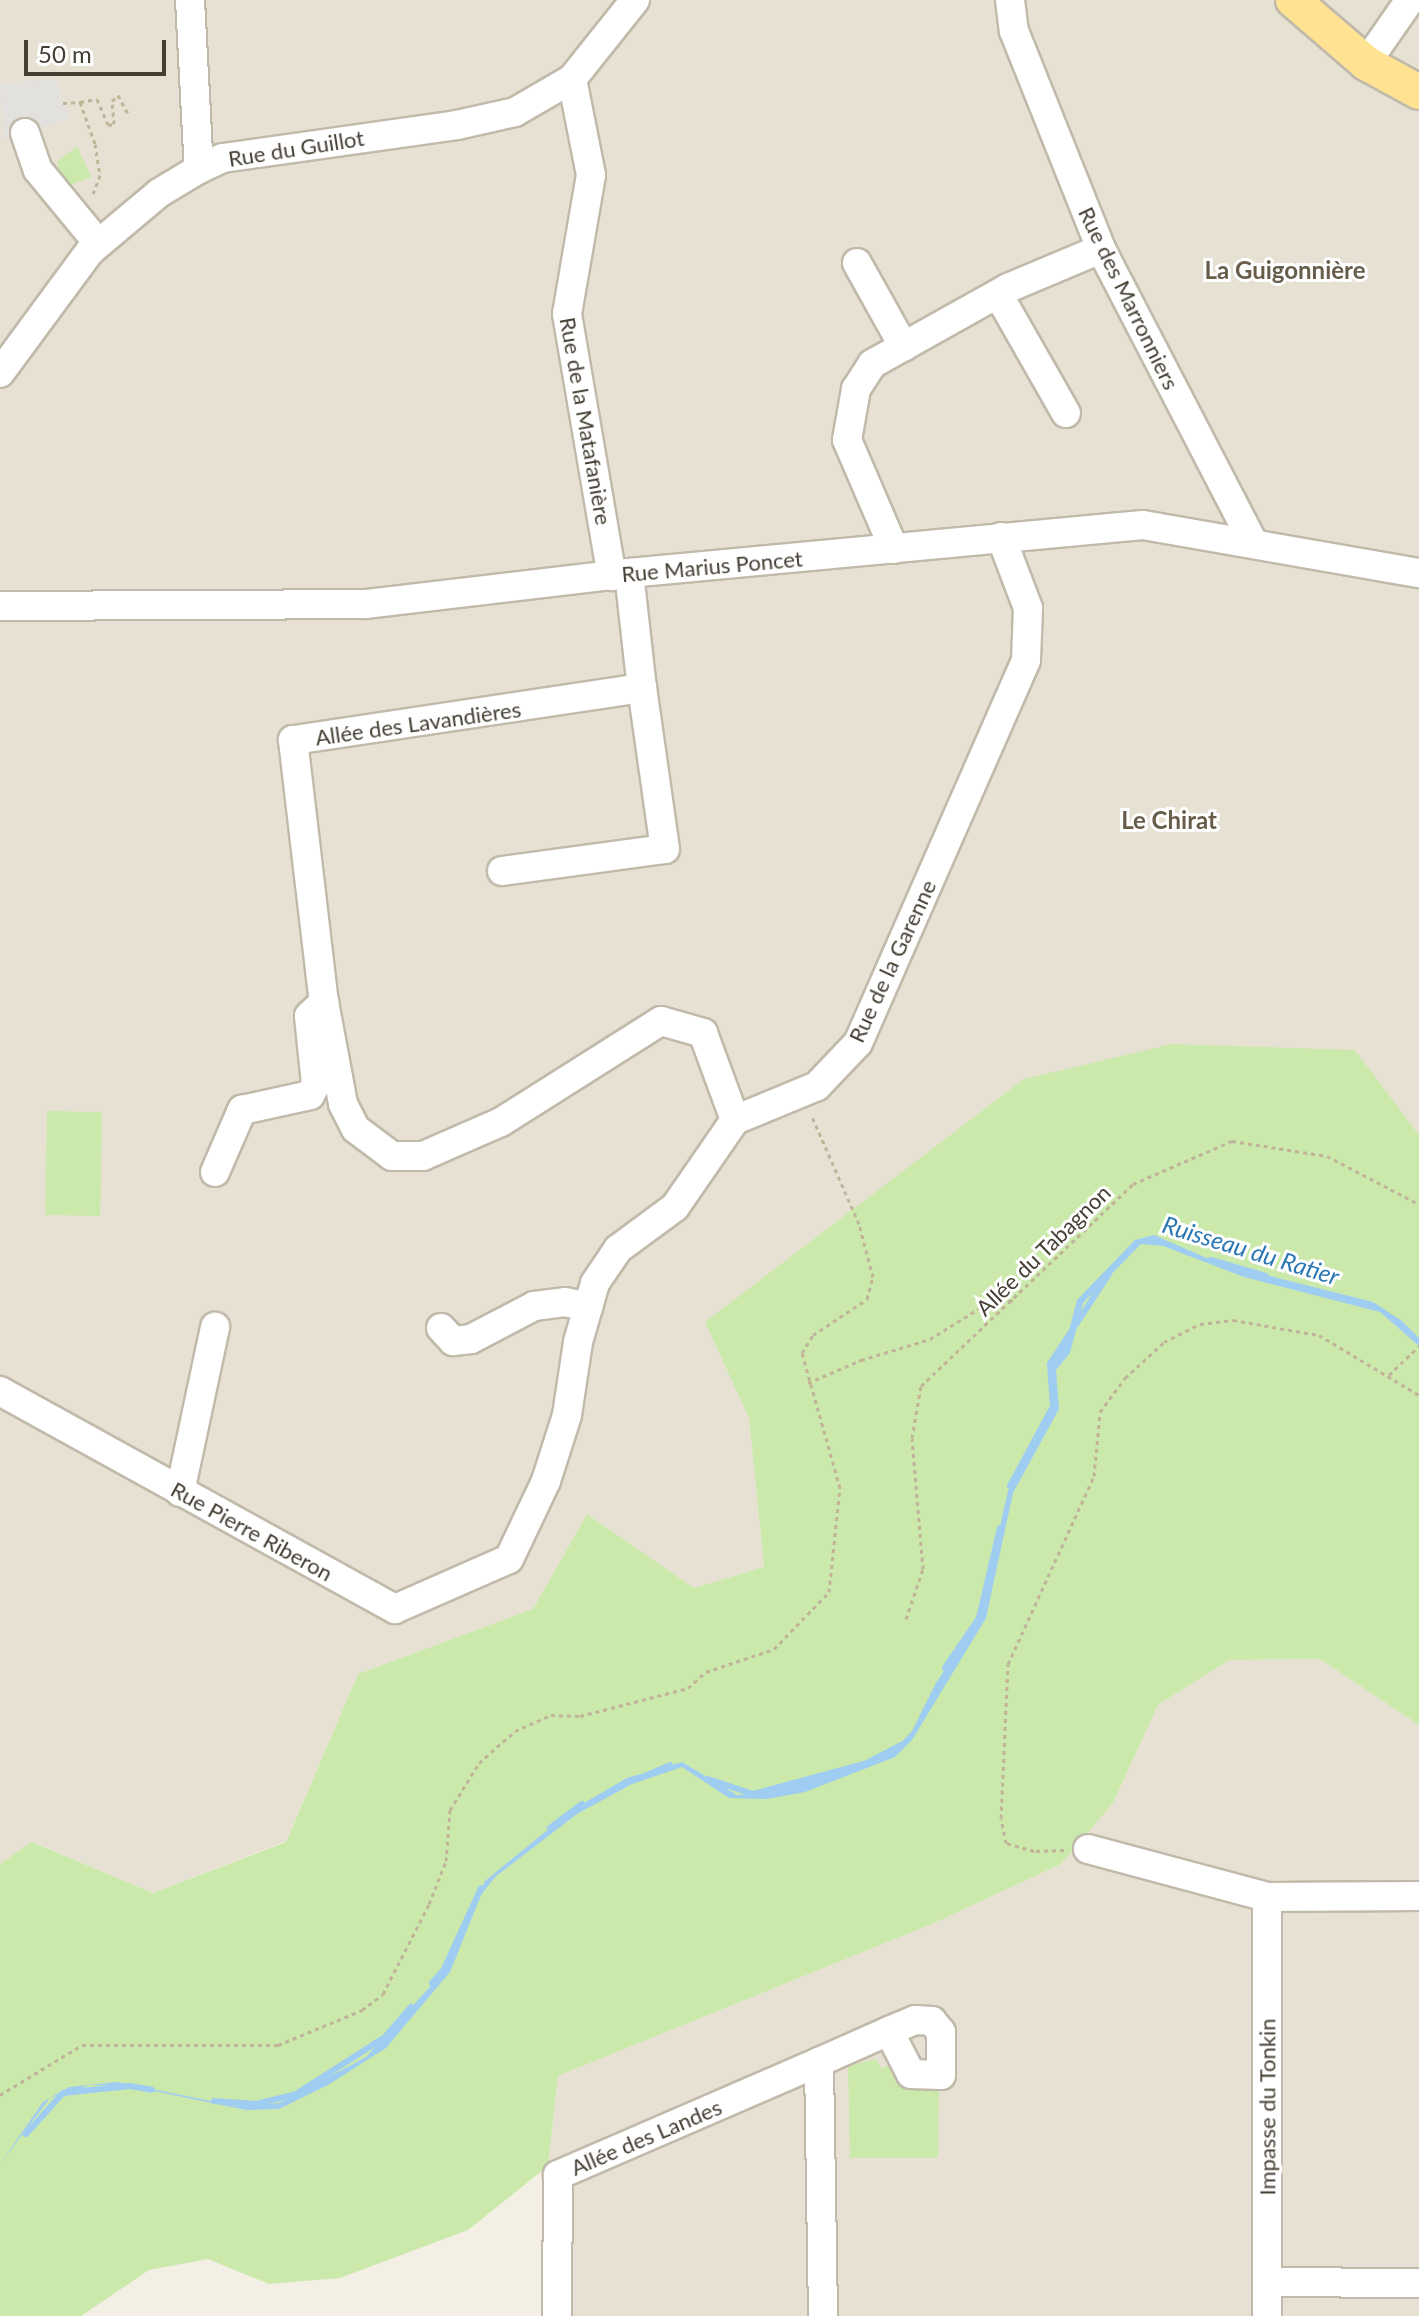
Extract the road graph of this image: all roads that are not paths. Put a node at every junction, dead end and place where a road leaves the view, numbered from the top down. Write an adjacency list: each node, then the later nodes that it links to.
1 (190, 0): 10 (street)
2 (635, 0): 7 (street, Rue du Guillot)
3 (1010, 0): 12 (street, Rue des Marronniers)
4 (1293, 0): 6 (main road)
5 (1410, 0): 6 (street)
6 (1366, 63): 8 (main road)
7 (572, 79): 10 (street, Rue du Guillot); 22 (street, Rue de la Matafanière)
8 (1419, 92)
9 (25, 133): 11 (street)
10 (199, 169): 11 (street, Rue du Guillot)
11 (94, 238): 16 (street, Rue du Guillot)
12 (1101, 249): 14 (street); 19 (street, Rue des Marronniers)
13 (857, 263): 15 (street)
14 (998, 294): 15 (street); 17 (street)
15 (904, 347): 20 (street)
16 (0, 373)
17 (1066, 413)
18 (1001, 537): 19 (street, Rue Marius Poncet); 20 (street, Rue Marius Poncet); 27 (street, Rue de la Garenne)
19 (1253, 542): 21 (street, Rue Marius Poncet)
20 (894, 549): 22 (street, Rue Marius Poncet)
21 (1419, 573)
22 (620, 574): 23 (street, Rue Marius Poncet); 24 (street)
23 (0, 606)
24 (642, 688): 25 (street); 26 (street, Allée des Lavandières)
25 (502, 871)
26 (324, 1002): 27 (street); 28 (street)
27 (735, 1120): 29 (street)
28 (215, 1172)
29 (588, 1307): 31 (street); 33 (street, Rue Pierre Riberon)
30 (215, 1327): 33 (street)
31 (441, 1328)
32 (0, 1391): 33 (street, Rue Pierre Riberon)
33 (180, 1492)
34 (1088, 1849): 36 (street)
35 (1419, 1896): 36 (street)
36 (1267, 1897): 39 (street, Impasse du Tonkin)
37 (889, 2031): 38 (street, Allée des Landes)
38 (819, 2062): 41 (street, Allée des Landes); 42 (street)
39 (1268, 2282): 40 (street); 43 (street, Impasse du Tonkin)
40 (1419, 2283)
41 (557, 2316)
42 (823, 2316)
43 (1267, 2316)

